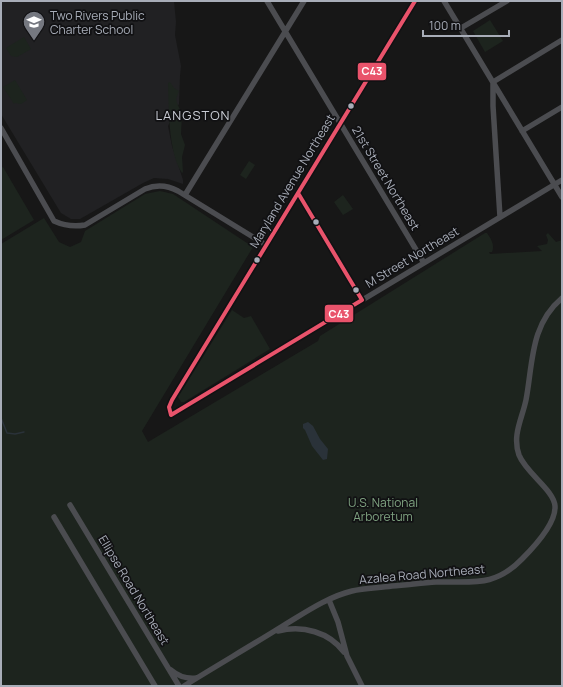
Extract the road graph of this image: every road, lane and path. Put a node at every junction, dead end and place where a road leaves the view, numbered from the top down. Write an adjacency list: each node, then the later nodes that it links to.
1 (267, 1): 7 (street, 21st Street Northeast)
2 (304, 1): 7 (street)
3 (415, 1): 11 (street, Maryland Avenue Northeast)
4 (444, 1): 6 (street)
5 (507, 1): 6 (street)
6 (461, 28): 9 (street)
7 (285, 32): 11 (street, 21st Street Northeast); 17 (street)
8 (562, 40): 9 (street)
9 (493, 82): 13 (street); 19 (street)
10 (562, 107): 13 (street)
11 (340, 123): 16 (street, Maryland Avenue Northeast); 21 (street, 21st Street Northeast)
12 (1, 128): 17 (street)
13 (522, 131): 15 (street)
14 (562, 180): 15 (street, M Street Northeast)
15 (554, 184): 18 (street); 19 (street, M Street Northeast)
16 (298, 193): 20 (street, Maryland Avenue Northeast); 23 (street)
17 (185, 195): 20 (street)
18 (562, 197)
19 (500, 217): 21 (street, M Street Northeast)
20 (266, 245): 24 (street, Maryland Avenue Northeast)
21 (424, 263): 23 (street, M Street Northeast)
22 (562, 298): 27 (street, Azalea Road Northeast)
23 (362, 300): 24 (street, M Street Northeast)
24 (171, 415)
25 (70, 505): 30 (street, Ellipse Road Northeast)
26 (54, 517): 31 (street)
27 (329, 600): 28 (street, Azalea Road Northeast); 29 (street)
28 (272, 633): 29 (street, Azalea Road Northeast); 32 (street, Azalea Road Northeast)
29 (347, 656): 37 (street)
30 (168, 668): 32 (street); 35 (street, Ellipse Road Northeast)
31 (150, 677): 33 (street); 34 (street)
32 (198, 677): 36 (street, Azalea Road Northeast)
33 (152, 686)
34 (155, 686)
35 (179, 686)
36 (184, 686)
37 (362, 686)

